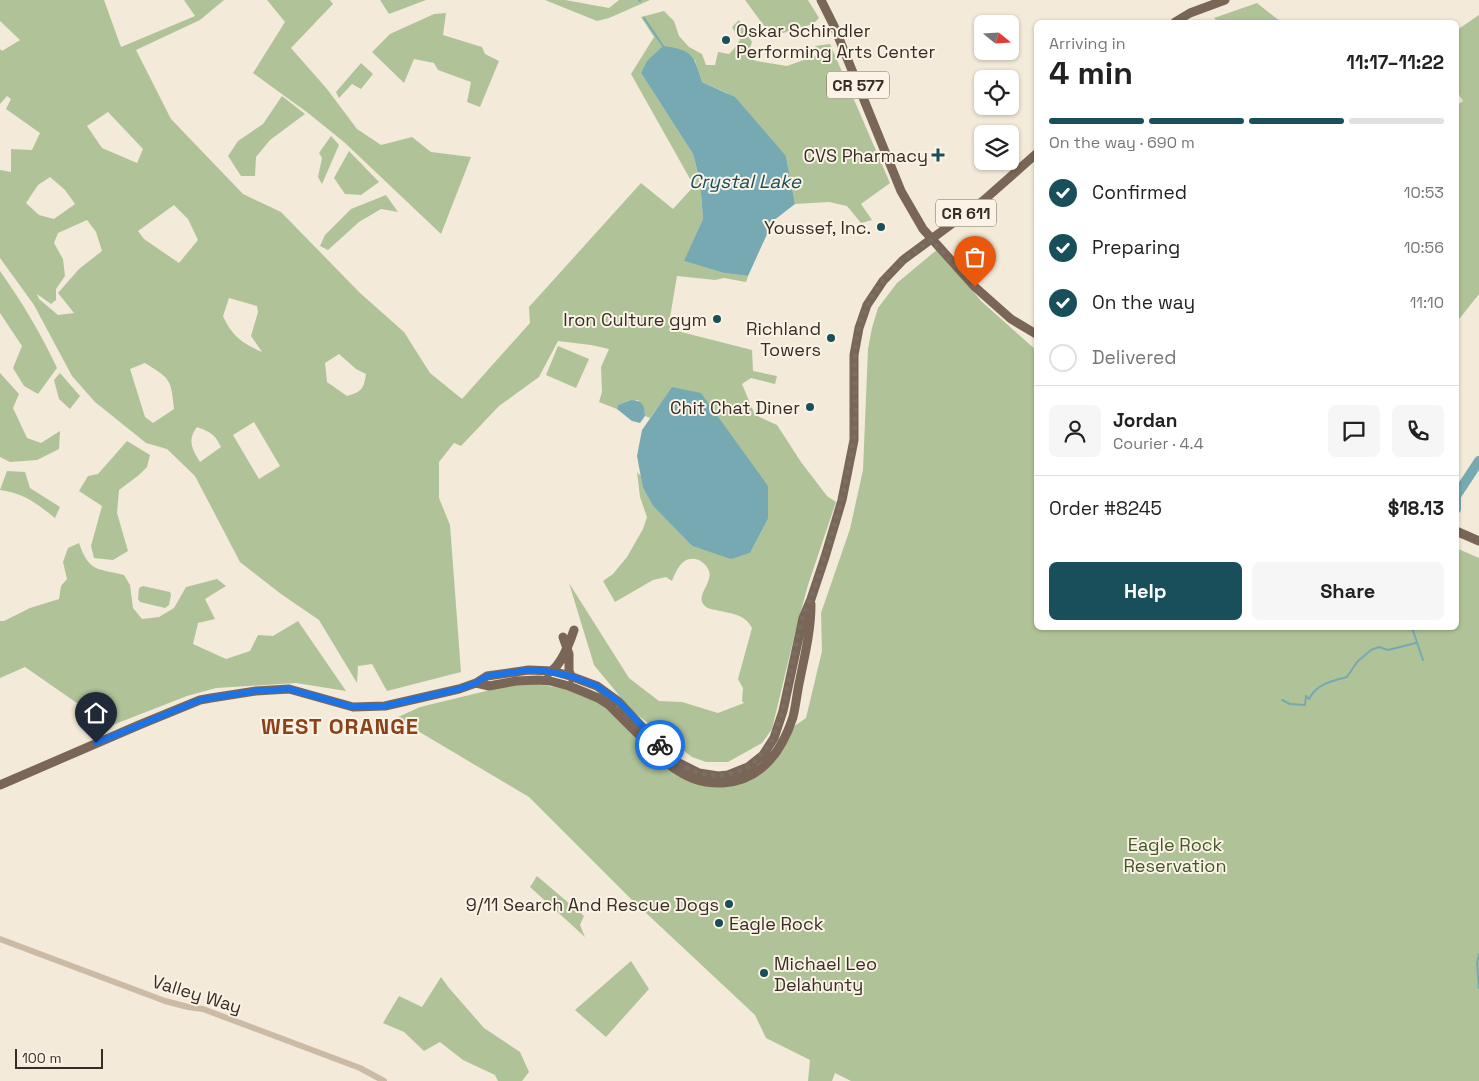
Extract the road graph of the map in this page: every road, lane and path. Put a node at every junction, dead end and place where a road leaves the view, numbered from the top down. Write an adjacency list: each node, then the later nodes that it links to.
1 (821, 0): 5 (main road, CR 577)
2 (1225, 0): 3 (main road)
3 (1178, 20)
4 (1034, 156): 5 (main road, CR 611)
5 (931, 240): 6 (main road, CR 577); 9 (main road, CR 611)
6 (1034, 333)
7 (1459, 532): 8 (main road)
8 (1479, 542)
9 (811, 599): 12 (main road, CR 611); 18 (main road, CR 611)
10 (574, 630): 13 (main road)
11 (563, 637): 13 (main road)
12 (797, 645): 18 (main road); 19 (main road, CR 611)
13 (567, 648): 14 (main road); 15 (main road)
14 (552, 671): 15 (main road, CR 611); 16 (main road, CR 611); 17 (main road)
15 (570, 676): 19 (main road, CR 611); 20 (main road)
16 (476, 683): 17 (main road, CR 611); 21 (main road, CR 611)
17 (492, 685): 20 (main road, CR 611)
18 (798, 686): 19 (main road); 20 (main road, CR 611)
19 (787, 688)
20 (598, 698)
21 (0, 785)
22 (0, 938): 23 (street, Valley Way)
23 (384, 1081)

